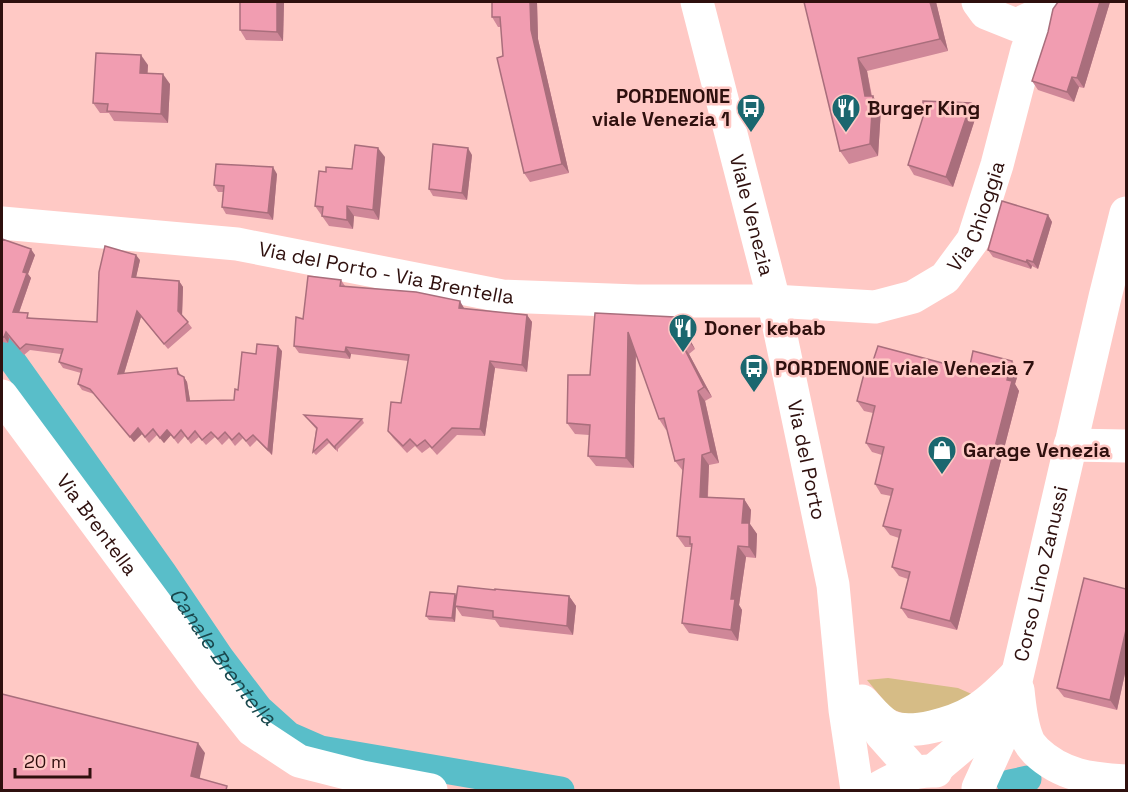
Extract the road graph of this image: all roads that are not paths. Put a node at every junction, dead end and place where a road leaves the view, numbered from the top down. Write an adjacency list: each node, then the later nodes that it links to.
1 (697, 2): 6 (main road, Viale Venezia)
2 (978, 2): 3 (main road, Via Chioggia)
3 (1045, 8): 6 (main road, Via Chioggia)
4 (1126, 213): 8 (main road, Corso Lino Zanussi)
5 (2, 223): 6 (main road, Via del Porto - Via Brentella)
6 (772, 295): 10 (main road, Via del Porto)
7 (2, 396): 16 (main road, Via Brentella)
8 (1070, 445): 9 (main road); 11 (main road, Corso Lino Zanussi)
9 (1126, 446)
10 (838, 632): 12 (main road, Via del Porto); 17 (main road, Via del Porto)
11 (1016, 675): 12 (main road); 13 (main road, Corso Lino Zanussi); 14 (main road); 15 (main road, Corso Lino Zanussi)
12 (862, 701): 13 (main road, Via del Porto)
13 (924, 771): 15 (main road); 18 (main road, Corso Lino Zanussi)
14 (1126, 781)
15 (979, 789)
16 (431, 790)
17 (857, 790)
18 (875, 790)

